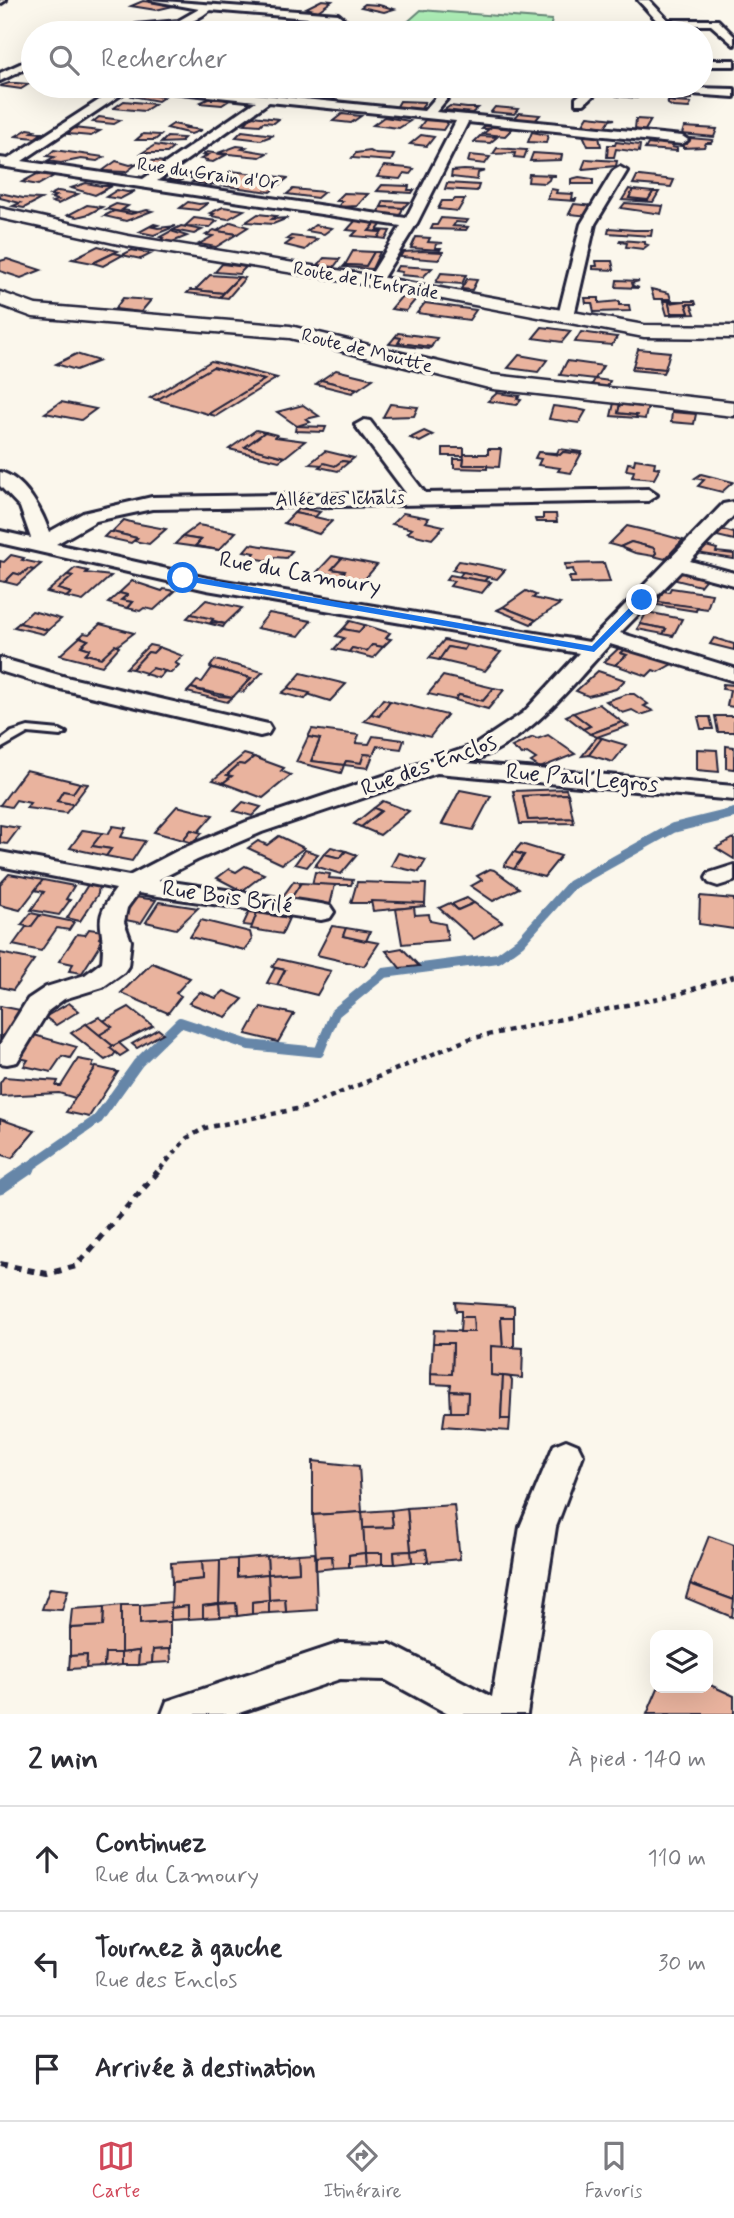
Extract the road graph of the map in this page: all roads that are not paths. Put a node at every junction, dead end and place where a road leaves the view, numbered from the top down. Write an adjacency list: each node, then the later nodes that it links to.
1 (155, 0): 3 (street)
2 (643, 0): 8 (street)
3 (215, 3): 4 (street); 6 (street); 7 (street)
4 (302, 3): 5 (street)
5 (281, 8)
6 (188, 21)
7 (339, 21)
8 (663, 21)
9 (713, 22): 10 (street)
10 (734, 42)
11 (713, 63): 12 (street)
12 (734, 63)
13 (21, 67): 14 (street)
14 (0, 78)
15 (713, 92): 16 (street)
16 (734, 93)
17 (109, 98): 26 (street)
18 (257, 98): 21 (street)
19 (442, 98): 23 (street)
20 (584, 98): 22 (street)
21 (266, 99): 23 (street); 28 (street)
22 (580, 101)
23 (427, 116): 24 (street)
24 (463, 119): 25 (street); 30 (street)
25 (682, 140)
26 (5, 163): 28 (street, Rue du Grain d'Or)
27 (620, 171): 33 (street)
28 (145, 184): 30 (street, Rue du Grain d'Or)
29 (0, 213): 31 (street, Route de l'Entraide)
30 (410, 223): 31 (street)
31 (374, 281): 33 (street, Route de l'Entraide)
32 (0, 298): 35 (main road, Route de Moutte)
33 (566, 316): 34 (street, Route de l'Entraide)
34 (734, 332)
35 (734, 409)
36 (364, 425): 39 (street)
37 (0, 477): 42 (street)
38 (648, 495): 39 (street, Allée des Ichalis)
39 (419, 498): 42 (street, Allée des Ichalis)
40 (732, 508): 43 (street, Rue des Enclos)
41 (0, 537): 42 (street, Rue du Camoury)
42 (41, 544): 45 (street, Rue du Camoury)
43 (678, 564): 44 (street); 45 (street, Rue des Enclos)
44 (734, 579)
45 (600, 643): 47 (street, Rue du Camoury); 51 (street, Rue des Enclos)
46 (0, 664): 48 (street)
47 (734, 675)
48 (260, 729)
49 (60, 733): 50 (lane)
50 (0, 746)
51 (429, 767): 52 (street, Rue Paul Legros); 54 (street, Rue des Enclos)
52 (734, 793)
53 (0, 859): 54 (street, Rue Bois Brilé)
54 (132, 884): 55 (street, Rue Bois Brilé); 56 (street, Rue Bois Brilé)
55 (321, 912)
56 (7, 1055)
57 (566, 1455): 60 (street)
58 (181, 1714): 59 (street)
59 (486, 1714)
60 (508, 1714)

